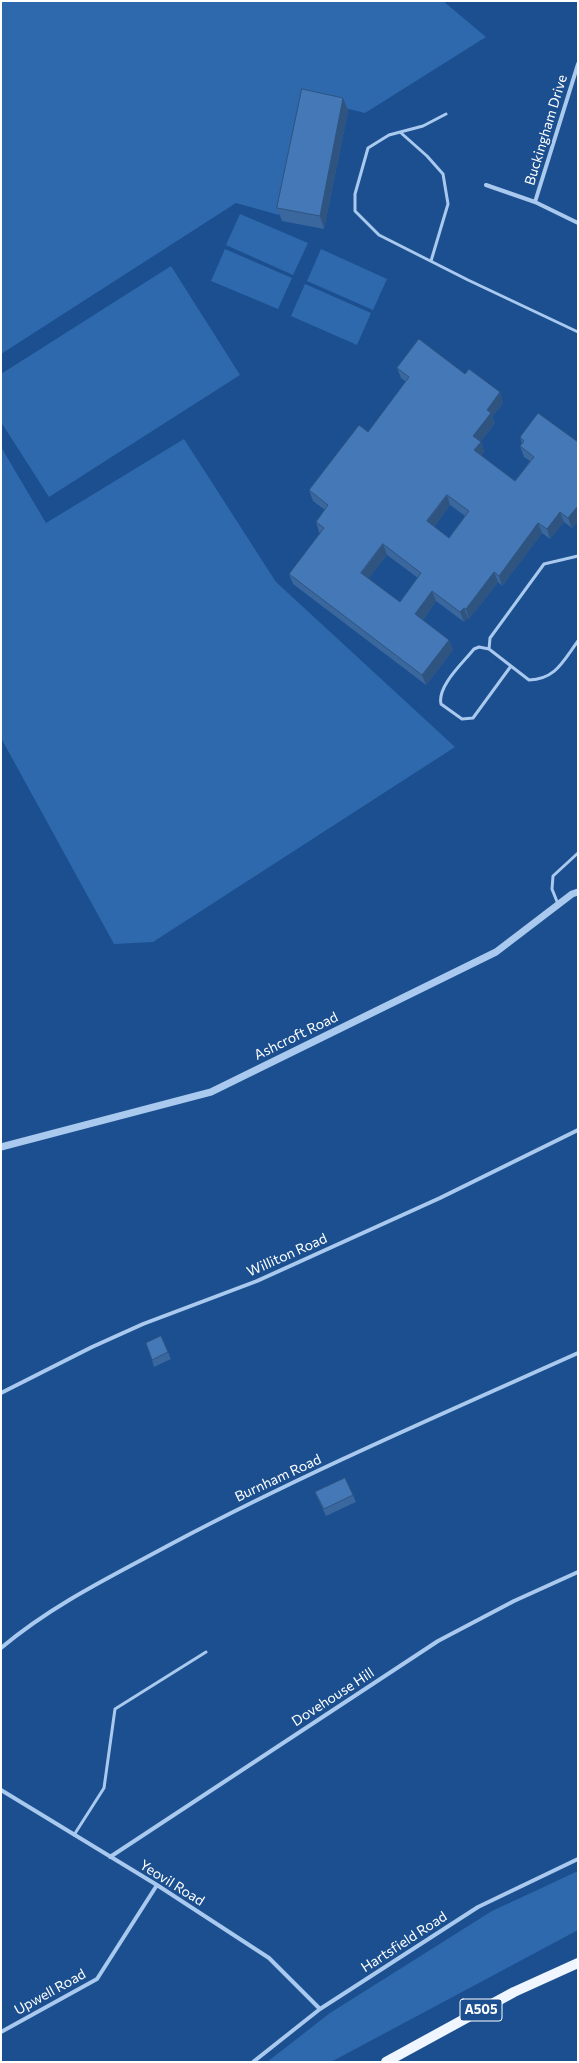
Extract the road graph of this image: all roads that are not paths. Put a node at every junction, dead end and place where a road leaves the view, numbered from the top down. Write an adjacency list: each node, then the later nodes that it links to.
1 (578, 64): 5 (street, Buckingham Drive)
2 (446, 114): 3 (lane)
3 (400, 132): 7 (lane); 7 (lane)
4 (486, 185): 5 (street, Buckingham Drive)
5 (535, 202): 6 (street, Buckingham Drive)
6 (578, 223)
7 (431, 261): 8 (lane)
8 (578, 332)
9 (578, 556): 11 (lane)
10 (578, 641): 12 (lane)
11 (489, 649): 12 (lane); 12 (lane)
12 (511, 666)
13 (578, 853): 15 (lane)
14 (578, 892): 15 (street, Ashcroft Road)
15 (558, 904): 17 (street, Ashcroft Road)
16 (578, 1130): 19 (street, Williton Road)
17 (1, 1147)
18 (578, 1352): 21 (street, Burnham Road)
19 (1, 1393)
20 (578, 1572): 25 (street, Dovehouse Hill)
21 (1, 1648)
22 (206, 1652): 24 (lane)
23 (1, 1790): 24 (street, Yeovil Road)
24 (74, 1835): 25 (street, Yeovil Road)
25 (110, 1857): 27 (street, Yeovil Road)
26 (578, 1858): 29 (street, Hartsfield Road)
27 (156, 1886): 29 (street, Yeovil Road); 30 (street, Upwell Road)
28 (578, 1963): 32 (main road, A505)
29 (320, 2009): 31 (street, Hartsfield Road)
30 (1, 2032)
31 (253, 2062)
32 (386, 2062)

